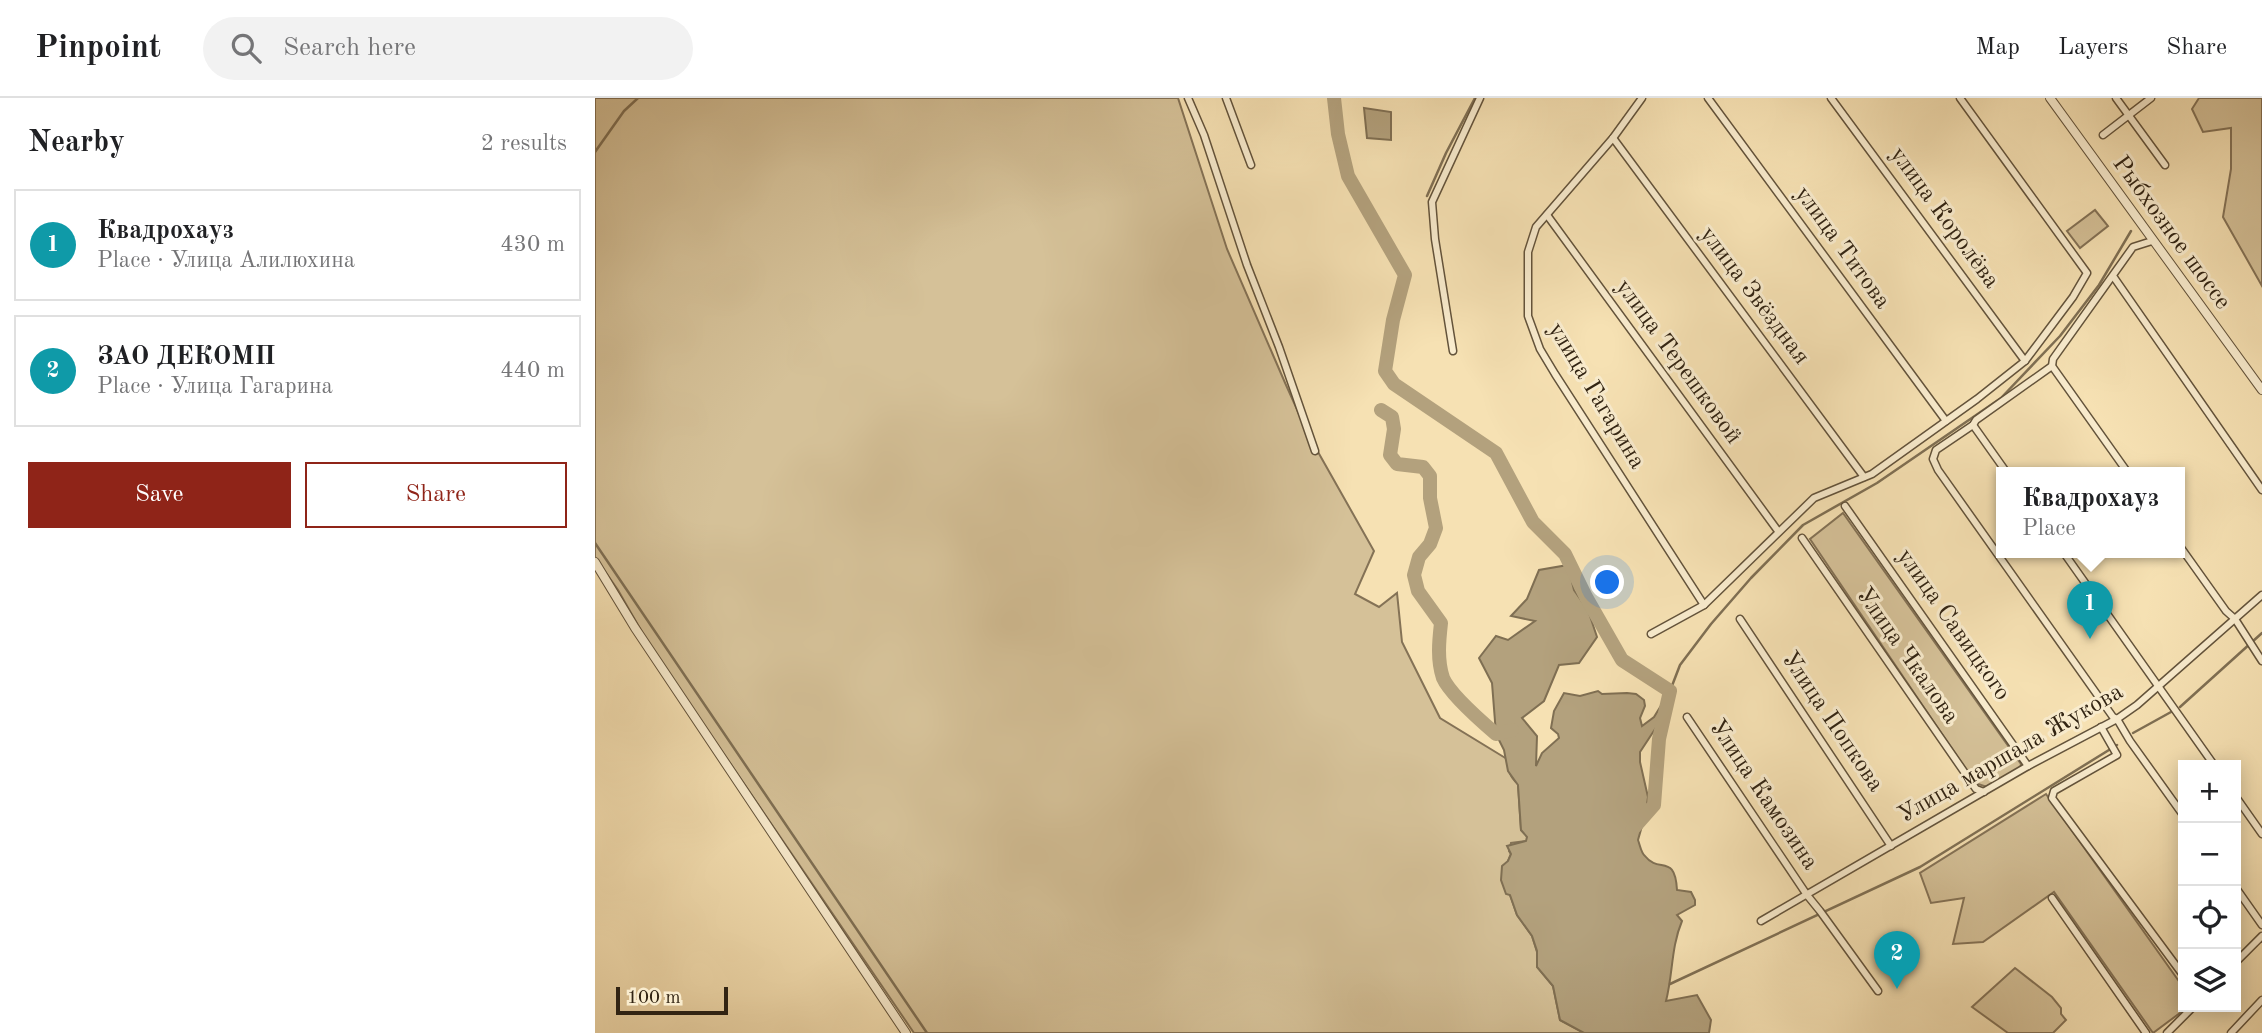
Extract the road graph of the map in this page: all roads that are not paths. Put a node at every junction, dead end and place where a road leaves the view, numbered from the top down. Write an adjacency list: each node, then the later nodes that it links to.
1 (1188, 98): 25 (street)
2 (1226, 98): 14 (street)
3 (1480, 98): 19 (street)
4 (1642, 98): 13 (street, улица Гагарина)
5 (1708, 98): 23 (street, улица Титова)
6 (1831, 98): 20 (street, улица Королёва)
7 (1960, 98): 20 (street)
8 (2050, 98): 17 (street, Рыбхозное шоссе)
9 (2116, 98): 11 (street)
10 (2151, 98): 11 (street)
11 (2129, 115): 12 (street); 15 (street)
12 (2103, 135)
13 (1613, 138): 16 (street, улица Гагарина); 28 (street, улица Звёздная)
14 (1251, 165)
15 (2165, 165)
16 (1547, 215): 31 (street, улица Терешковой); 39 (street, улица Гагарина)
17 (2152, 241): 18 (street); 22 (street, Рыбхозное шоссе)
18 (2113, 276): 21 (street); 29 (street)
19 (1453, 351)
20 (2025, 361): 23 (street)
21 (2052, 366): 24 (street); 27 (street)
22 (2262, 390)
23 (1946, 421): 28 (street)
24 (1973, 425): 26 (street); 33 (street)
25 (1315, 451)
26 (2003, 467)
27 (2124, 467)
28 (1864, 477): 31 (street)
29 (2262, 490)
30 (1845, 506): 49 (street, улица Савицкого)
31 (1778, 531): 39 (street)
32 (1802, 538): 50 (street, Улица Чкалова)
33 (1996, 551)
34 (2185, 553): 41 (street)
35 (2001, 558): 46 (street)
36 (2068, 558): 44 (street)
37 (595, 562): 66 (street)
38 (2262, 595): 41 (street, Улица маршала Жукова)
39 (1704, 605): 42 (street)
40 (1740, 619): 54 (street, Улица Попкова)
41 (2235, 619): 43 (street); 44 (street, Улица маршала Жукова)
42 (1651, 634)
43 (2262, 661)
44 (2159, 685): 46 (street, Улица маршала Жукова); 48 (street)
45 (1687, 717): 55 (street, Улица Камозина)
46 (2115, 718): 47 (street, Улица маршала Жукова); 52 (street)
47 (2101, 727): 49 (street, Улица маршала Жукова); 62 (street)
48 (2210, 760)
49 (2028, 766): 50 (street, Улица маршала Жукова)
50 (1984, 792): 54 (street, Улица маршала Жукова)
51 (2241, 804): 53 (street)
52 (2178, 808)
53 (2262, 834)
54 (1891, 846): 55 (street, Улица маршала Жукова)
55 (1807, 895): 58 (street, Улица маршала Жукова); 63 (street, Улица Камозина)
56 (2241, 895): 59 (street)
57 (2052, 898): 67 (street)
58 (1761, 921)
59 (2262, 925)
60 (2262, 936): 61 (street)
61 (2241, 957)
62 (2178, 968)
63 (1878, 991)
64 (2262, 1000): 69 (street)
65 (2188, 1012): 68 (street)
66 (906, 1033)
67 (2147, 1033)
68 (2167, 1033)
69 (2231, 1033)

